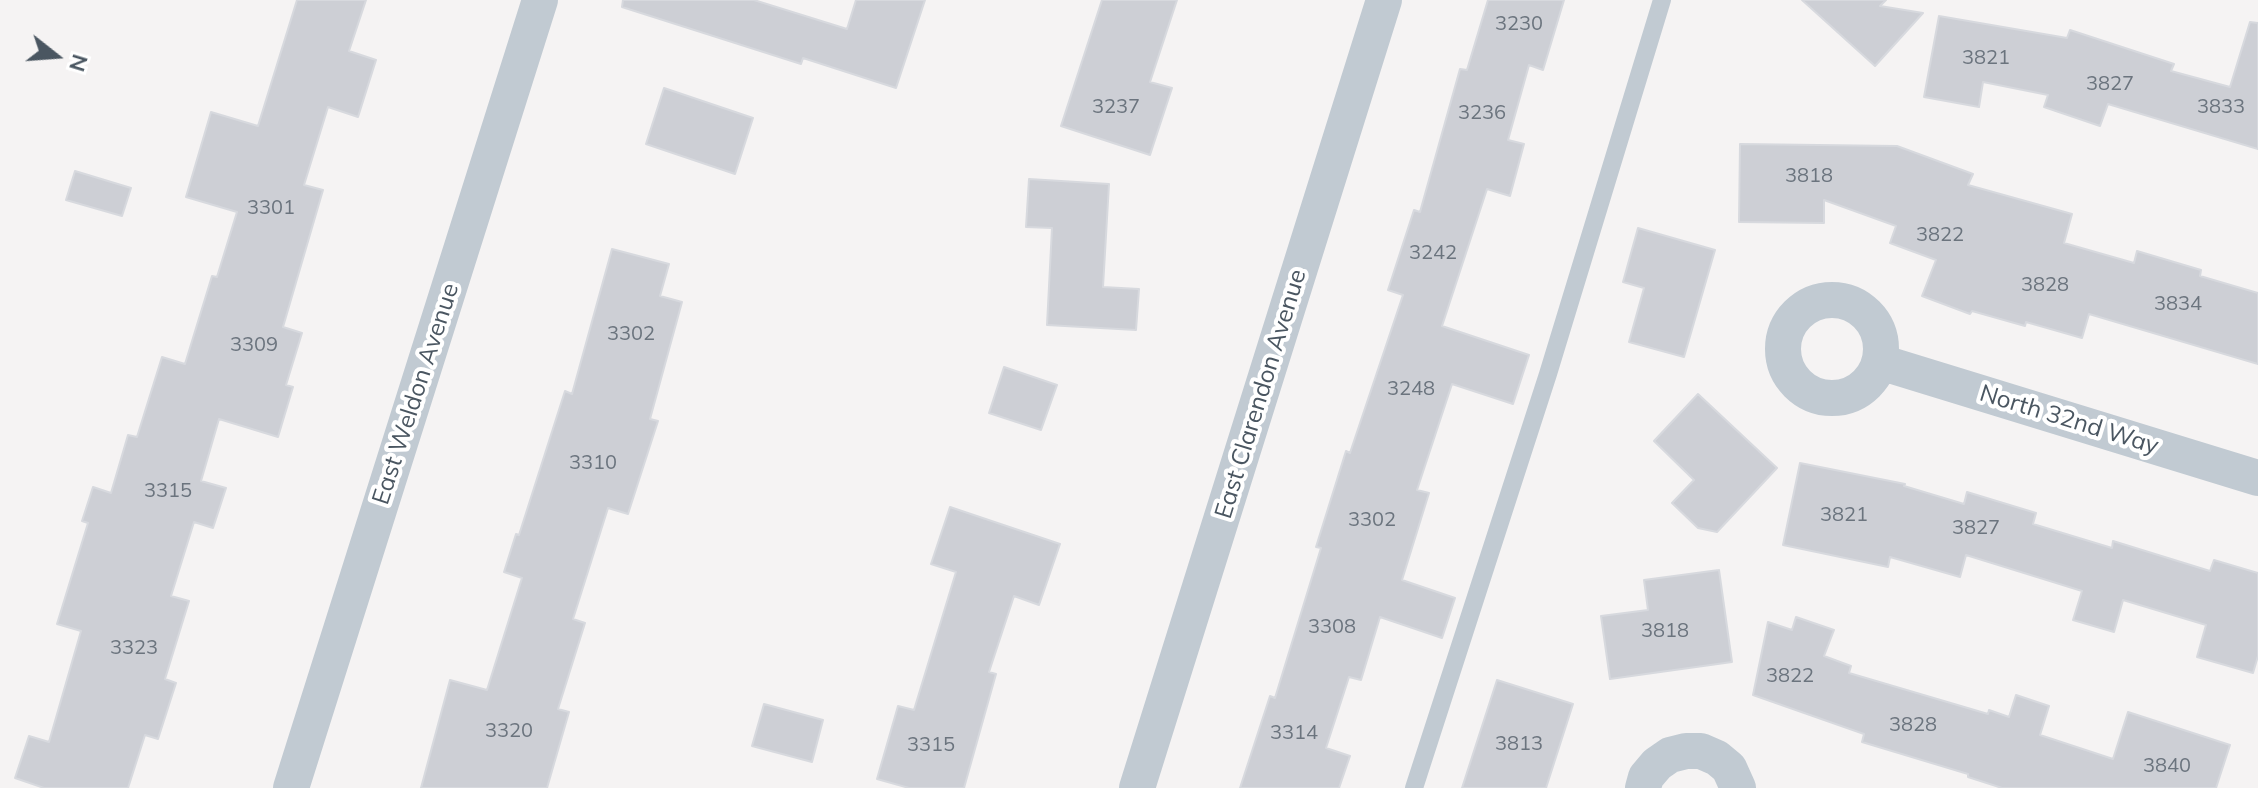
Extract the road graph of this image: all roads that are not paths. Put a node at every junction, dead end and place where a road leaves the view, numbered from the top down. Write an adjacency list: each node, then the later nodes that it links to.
1 (540, 0): 6 (street, East Weldon Avenue)
2 (1384, 0): 7 (street, East Clarendon Avenue)
3 (1662, 0): 8 (lane)
4 (1880, 362): 5 (street, North 32nd Way)
5 (2258, 478)
6 (291, 788)
7 (1137, 788)
8 (1414, 788)
9 (1643, 788): 10 (street)
10 (1738, 788)

